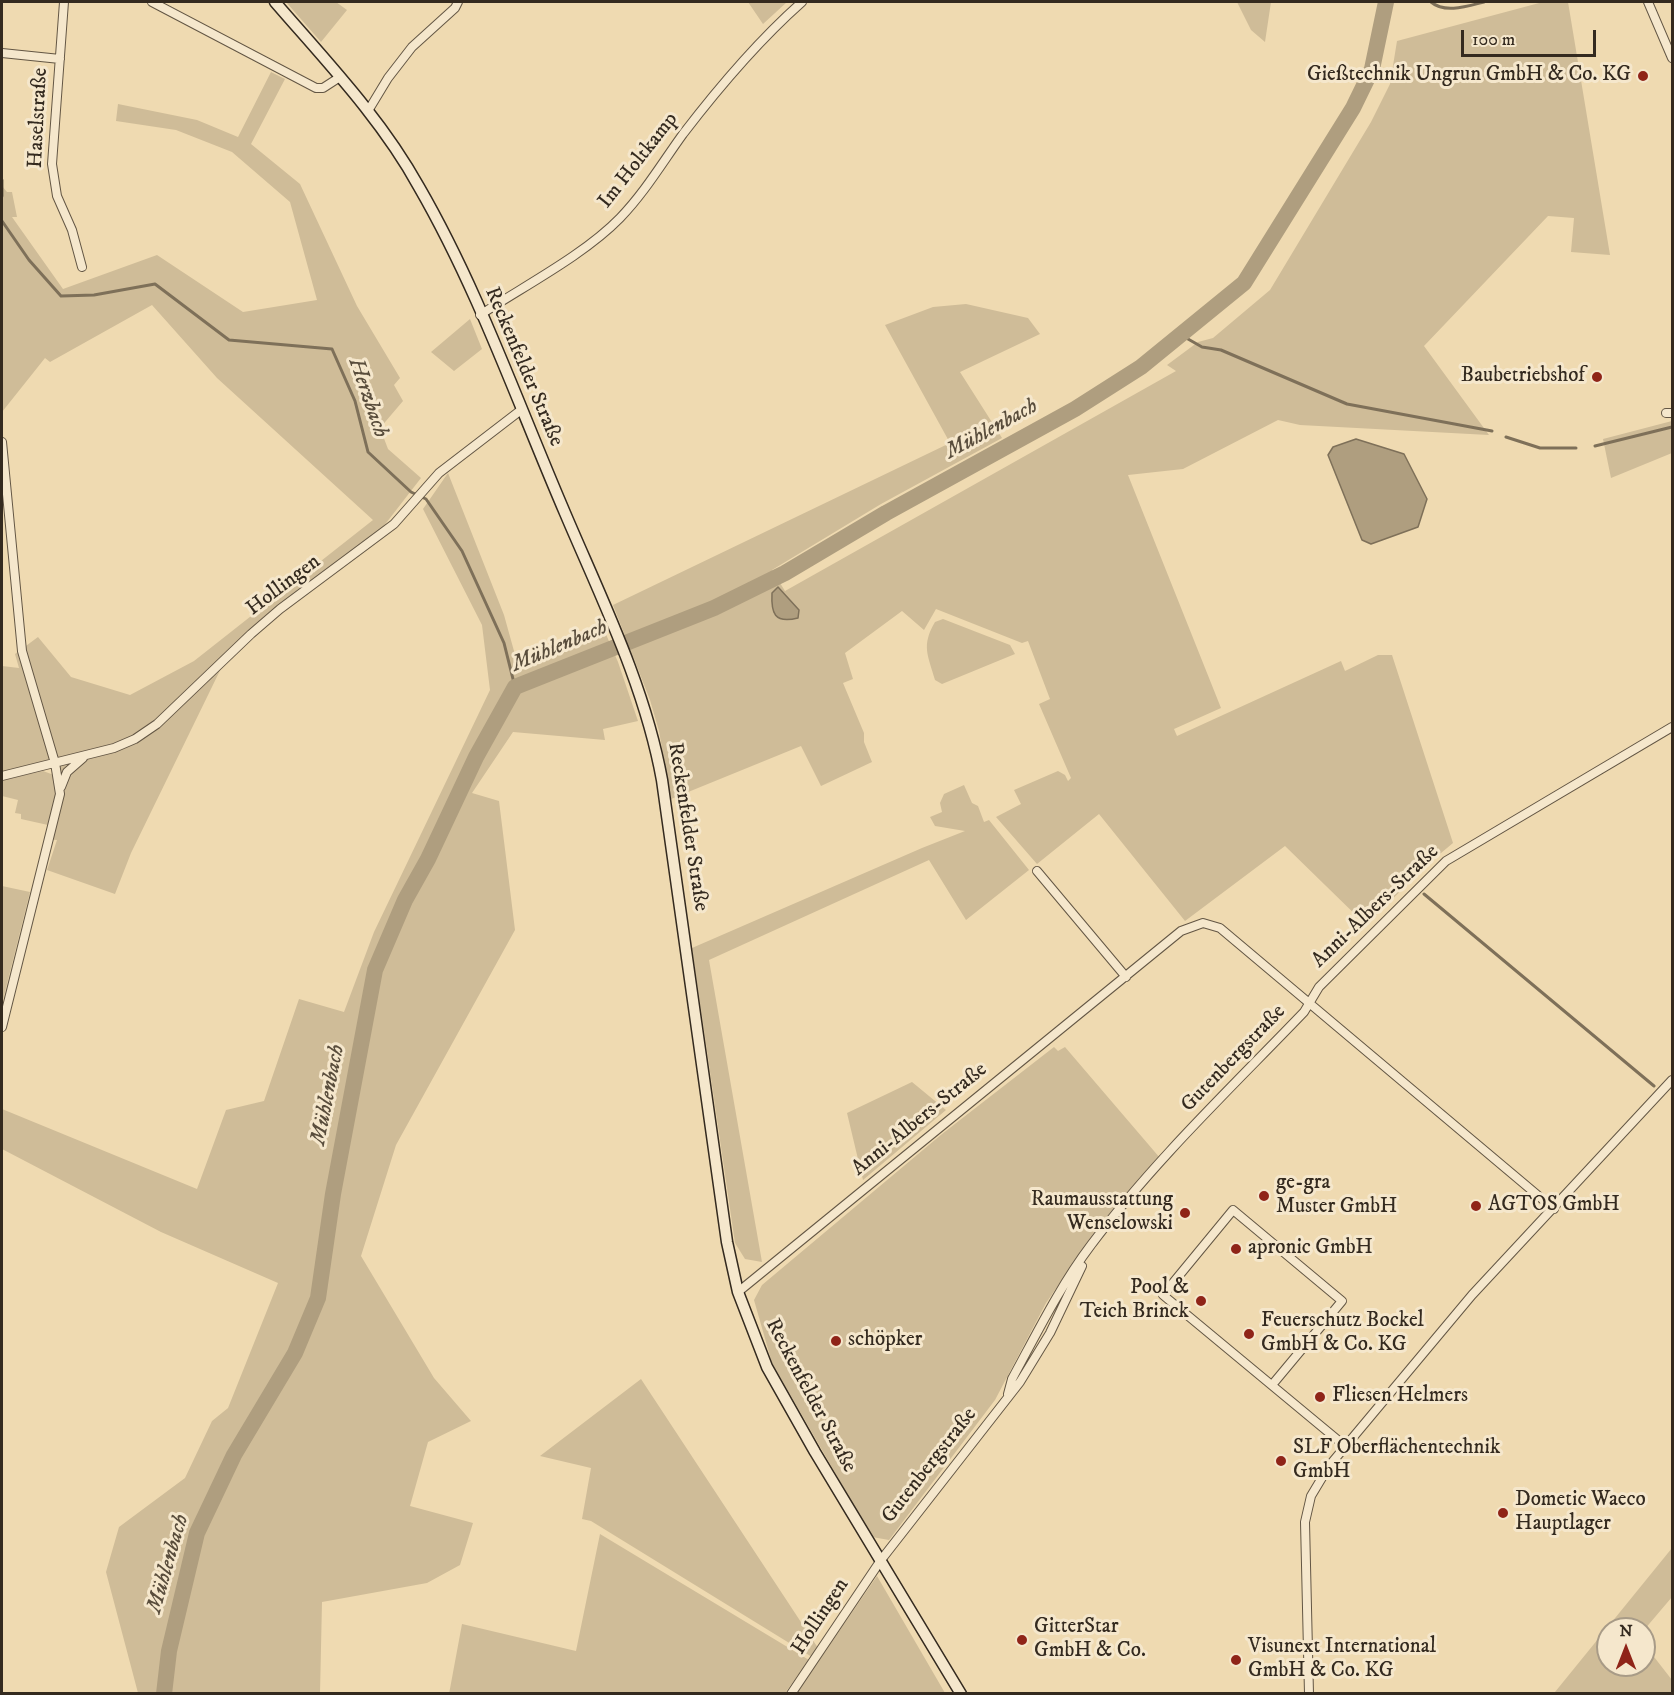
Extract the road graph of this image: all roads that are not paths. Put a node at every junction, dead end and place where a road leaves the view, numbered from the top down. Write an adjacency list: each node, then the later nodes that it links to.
1 (64, 2): 9 (street, Haselstraße)
2 (152, 2): 10 (street)
3 (274, 2): 10 (street, Reckenfelder Straße)
4 (458, 2): 11 (street)
5 (802, 2): 13 (street, Im Holtkamp)
6 (1648, 2): 8 (street)
7 (2, 53): 9 (street)
8 (1672, 58)
9 (60, 59): 12 (street, Haselstraße)
10 (340, 77): 11 (street, Reckenfelder Straße)
11 (368, 111): 13 (street, Reckenfelder Straße)
12 (82, 267)
13 (480, 315): 14 (street, Reckenfelder Straße)
14 (521, 410): 17 (street, Hollingen); 27 (street, Reckenfelder Straße)
15 (2, 441): 18 (street)
16 (1672, 727): 23 (street, Anni-Albers-Straße)
17 (86, 756): 18 (street, Hollingen); 20 (street)
18 (55, 763): 19 (street, Hollingen); 20 (street)
19 (2, 776)
20 (60, 794): 24 (street)
21 (1037, 871): 22 (street)
22 (1126, 977): 23 (street, Anni-Albers-Straße); 27 (street, Anni-Albers-Straße)
23 (1309, 1003): 26 (street, Gutenbergstraße); 30 (street, Gutenbergstraße)
24 (2, 1027)
25 (1672, 1080): 26 (street)
26 (1554, 1209): 29 (street)
27 (738, 1292): 30 (street, Reckenfelder Straße)
28 (1272, 1385): 28 (street); 29 (street)
29 (1345, 1446): 33 (street)
30 (881, 1560): 31 (street, Hollingen); 32 (street, Reckenfelder Straße)
31 (791, 1694)
32 (961, 1694)
33 (1309, 1694)

